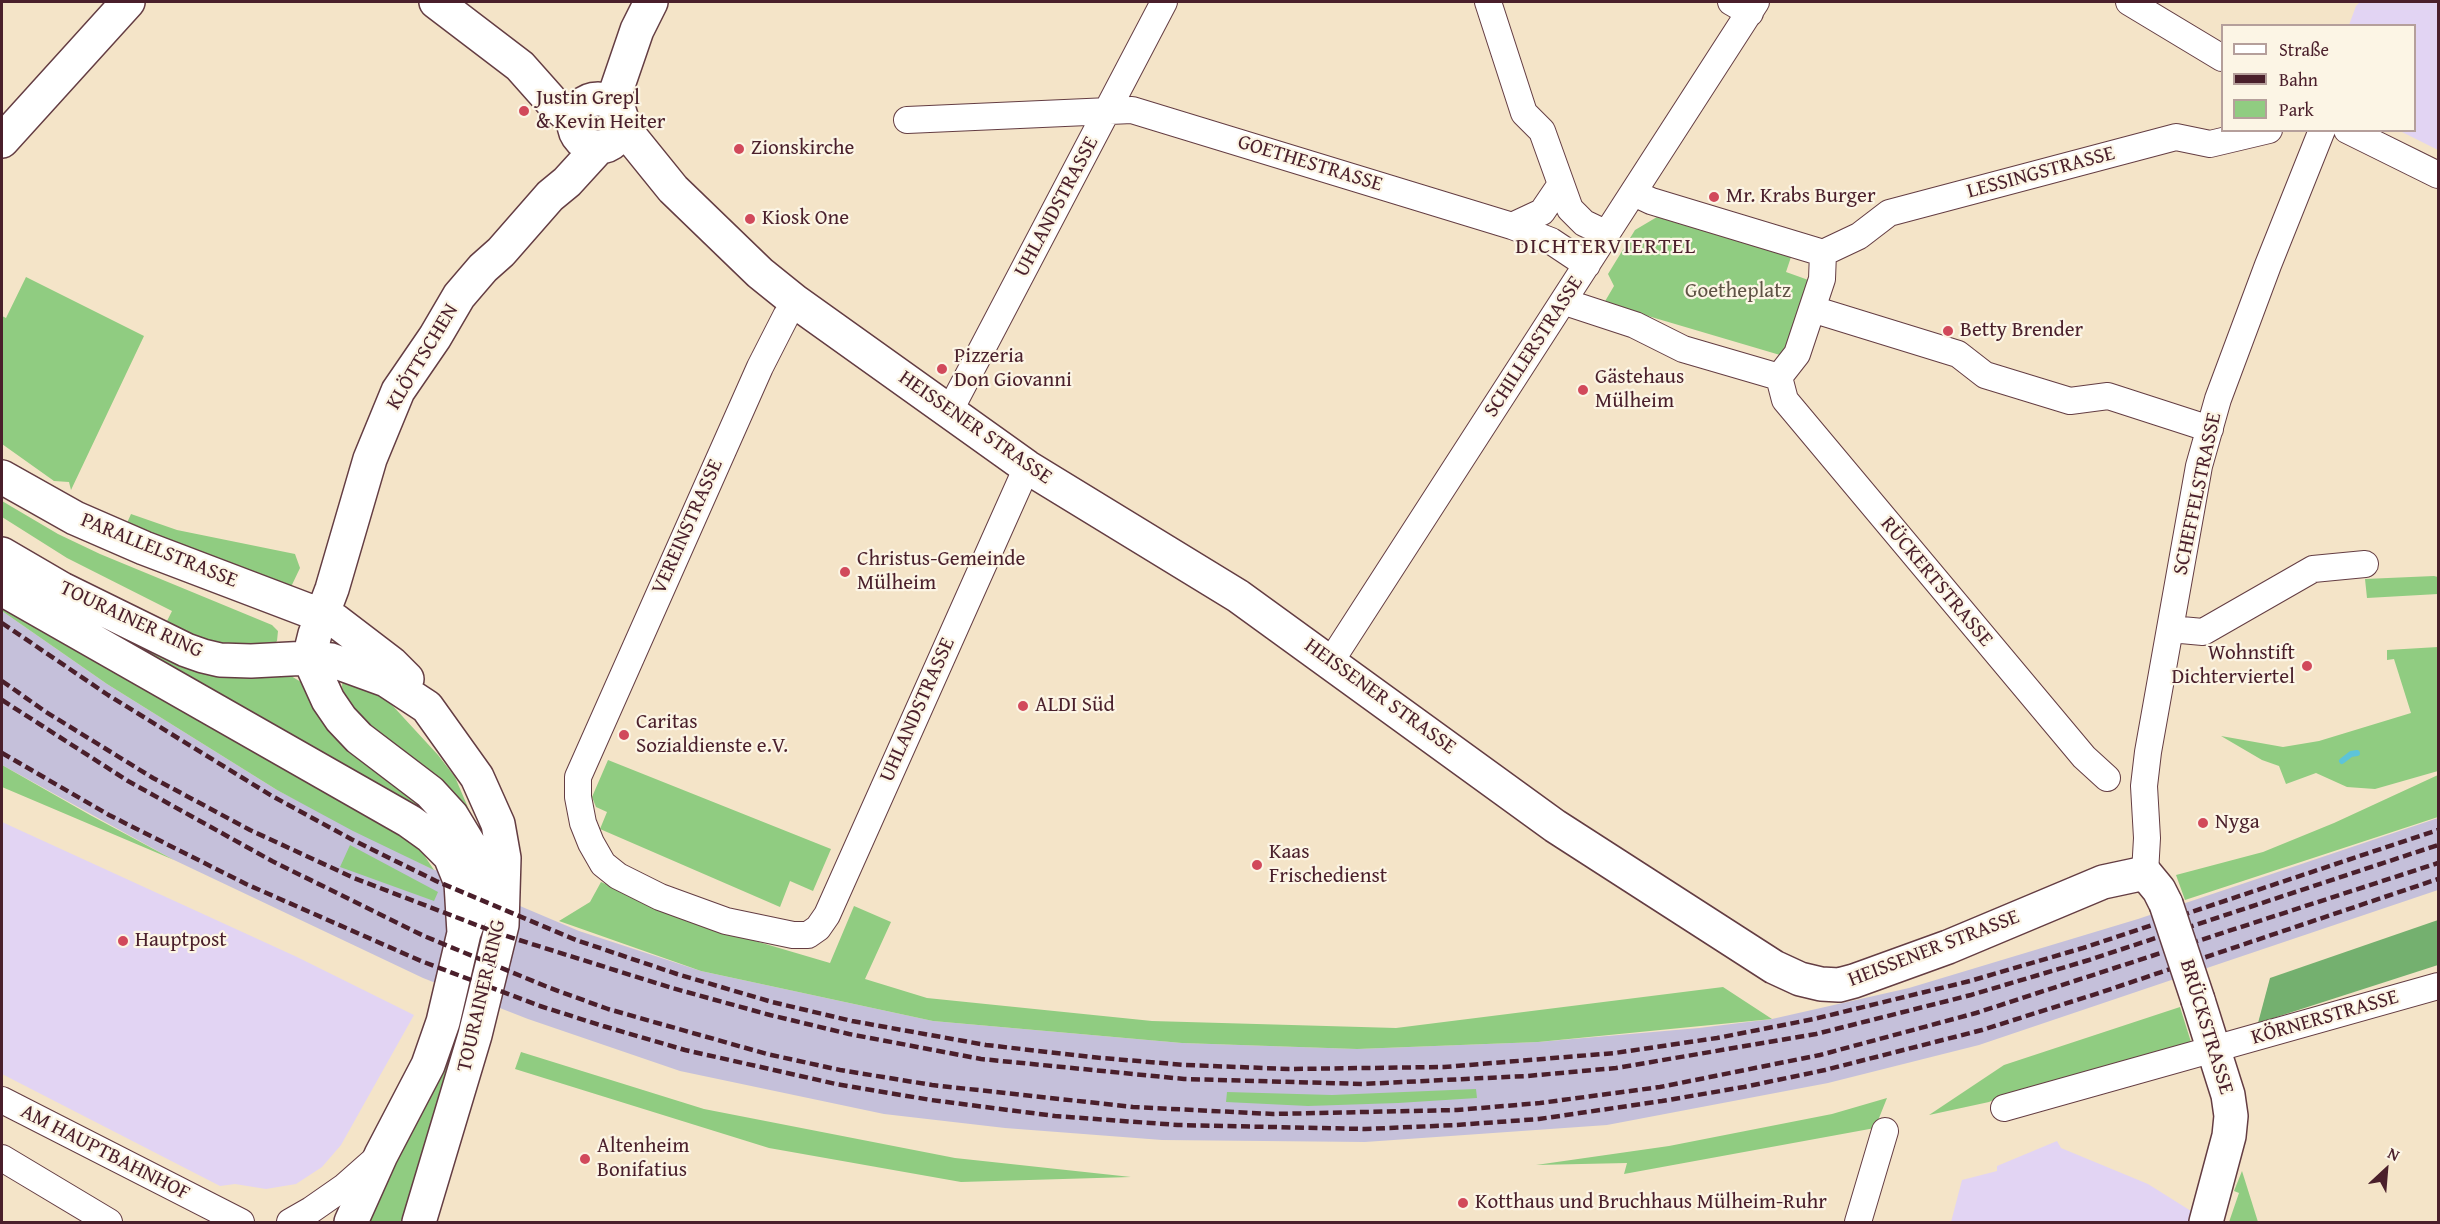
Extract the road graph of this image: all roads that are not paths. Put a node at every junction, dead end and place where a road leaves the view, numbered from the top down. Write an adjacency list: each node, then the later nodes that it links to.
1 (128, 2): 15 (main road)
2 (436, 2): 11 (main road, HEISSENER STRASSE)
3 (1164, 2): 9 (street, UHLANDSTRASSE)
4 (1488, 2): 17 (street)
5 (2129, 2): 8 (street)
6 (1746, 5): 18 (street, SCHILLERSTRASSE)
7 (644, 16): 11 (main road, KLÖTTSCHEN)
8 (2221, 57)
9 (1107, 110): 10 (street, GOETHESTRASSE); 19 (street, GOETHESTRASSE); 27 (street, UHLANDSTRASSE)
10 (907, 120)
11 (596, 122): 23 (main road, HEISSENER STRASSE); 34 (main road, KLÖTTSCHEN)
12 (2261, 132): 21 (street, LESSINGSTRASSE)
13 (2321, 132): 28 (street, SCHEFFELSTRASSE)
14 (2351, 132): 16 (street)
15 (2, 141)
16 (2439, 175)
17 (1561, 184): 19 (street); 20 (street)
18 (1634, 193): 20 (street, SCHILLERSTRASSE); 21 (street)
19 (1512, 226): 22 (street, GOETHESTRASSE)
20 (1607, 234): 22 (street, SCHILLERSTRASSE)
21 (1823, 253): 25 (street)
22 (1587, 265): 24 (street, SCHILLERSTRASSE)
23 (796, 302): 27 (main road, HEISSENER STRASSE); 42 (street, VEREINSTRASSE)
24 (1565, 302): 26 (street); 37 (street, SCHILLERSTRASSE)
25 (1812, 309): 26 (street); 28 (street)
26 (1779, 377): 39 (street, RÜCKERTSTRASSE)
27 (949, 412): 29 (main road, HEISSENER STRASSE)
28 (2210, 429): 35 (street, SCHEFFELSTRASSE)
29 (1027, 466): 37 (main road, HEISSENER STRASSE); 42 (street, UHLANDSTRASSE)
30 (2, 477): 34 (main road, PARALLELSTRASSE)
31 (2, 554): 36 (main road, TOURAINER RING)
32 (2365, 564): 35 (street)
33 (2, 589): 41 (main road, TOURAINER RING)
34 (322, 614): 36 (main road, KLÖTTSCHEN); 38 (main road, PARALLELSTRASSE)
35 (2170, 629): 40 (street, SCHEFFELSTRASSE)
36 (309, 658): 38 (main road, TOURAINER RING); 41 (main road)
37 (1331, 661): 40 (main road, HEISSENER STRASSE)
38 (427, 707): 54 (main road, TOURAINER RING)
39 (2107, 778)
40 (2145, 873): 44 (main road, BRÜCKSTRASSE, bridge)
41 (464, 933): 48 (main road, TOURAINER RING)
42 (793, 935)
43 (2439, 986): 44 (street, KÖRNERSTRASSE)
44 (2214, 1048): 46 (street, KÖRNERSTRASSE); 56 (main road, BRÜCKSTRASSE)
45 (2, 1100): 51 (street, AM HAUPTBAHNHOF)
46 (2004, 1108)
47 (1886, 1131): 55 (street)
48 (381, 1155): 52 (street); 53 (main road, TOURAINER RING)
49 (2, 1158): 50 (street)
50 (109, 1222)
51 (241, 1222)
52 (290, 1222)
53 (351, 1222)
54 (419, 1222)
55 (1858, 1222)
56 (2206, 1222)

